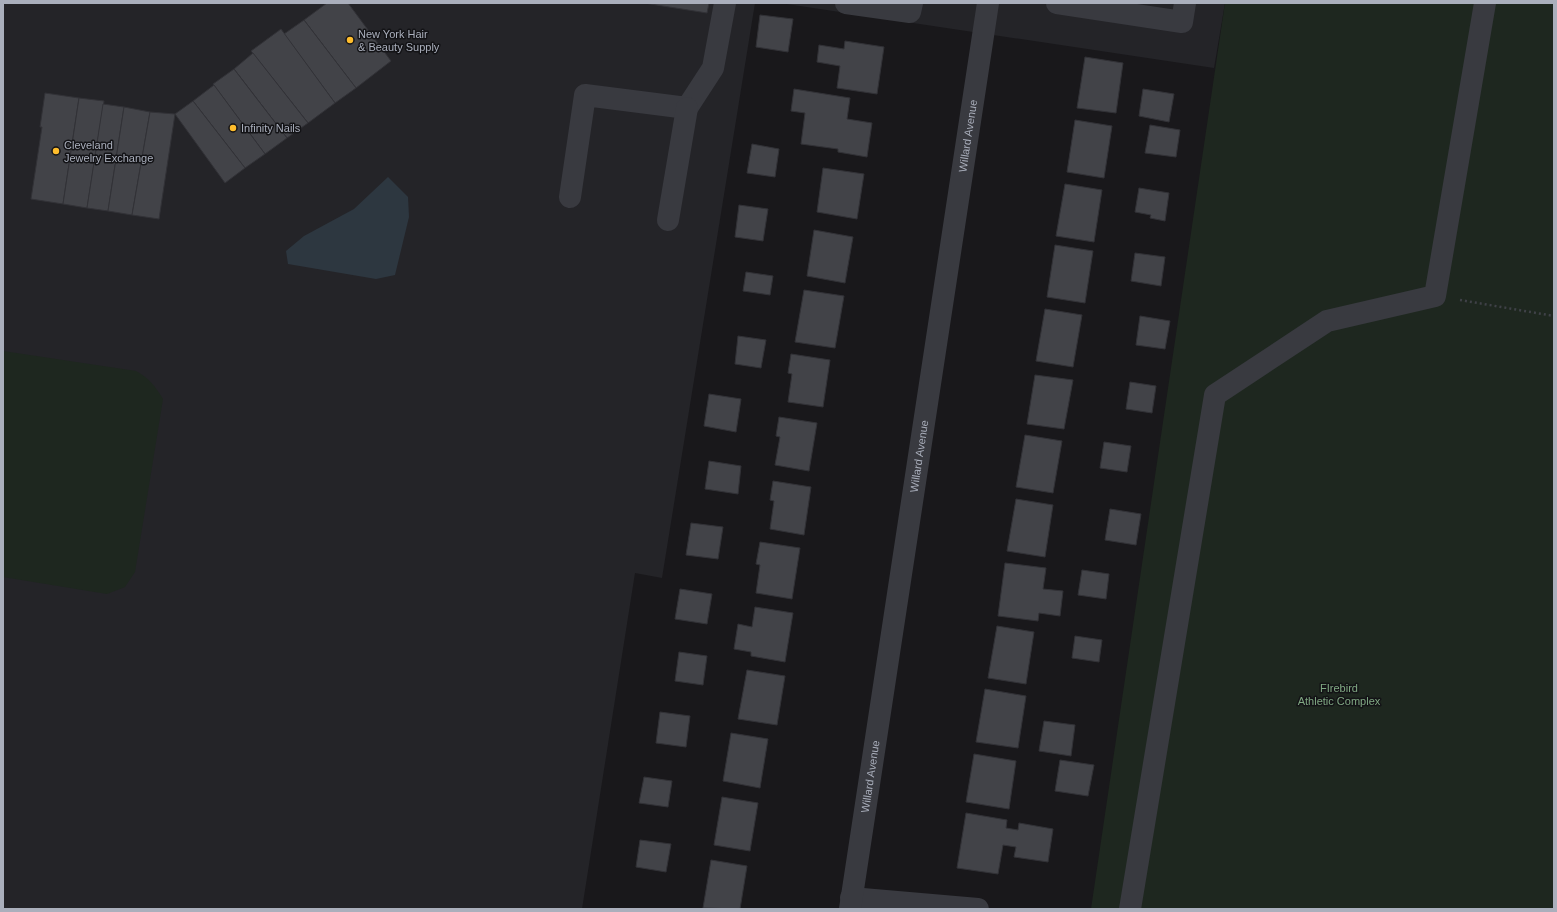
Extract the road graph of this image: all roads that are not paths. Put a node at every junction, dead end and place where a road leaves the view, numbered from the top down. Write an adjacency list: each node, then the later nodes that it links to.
1 (724, 3): 8 (street)
2 (846, 3): 3 (street)
3 (912, 3)
4 (988, 3): 11 (street, Willard Avenue)
5 (1057, 3): 6 (street)
6 (1185, 3)
7 (1485, 3): 13 (street)
8 (687, 108): 9 (street); 10 (street)
9 (570, 197)
10 (668, 220)
11 (850, 903): 12 (street)
12 (978, 909)
13 (1130, 909)

